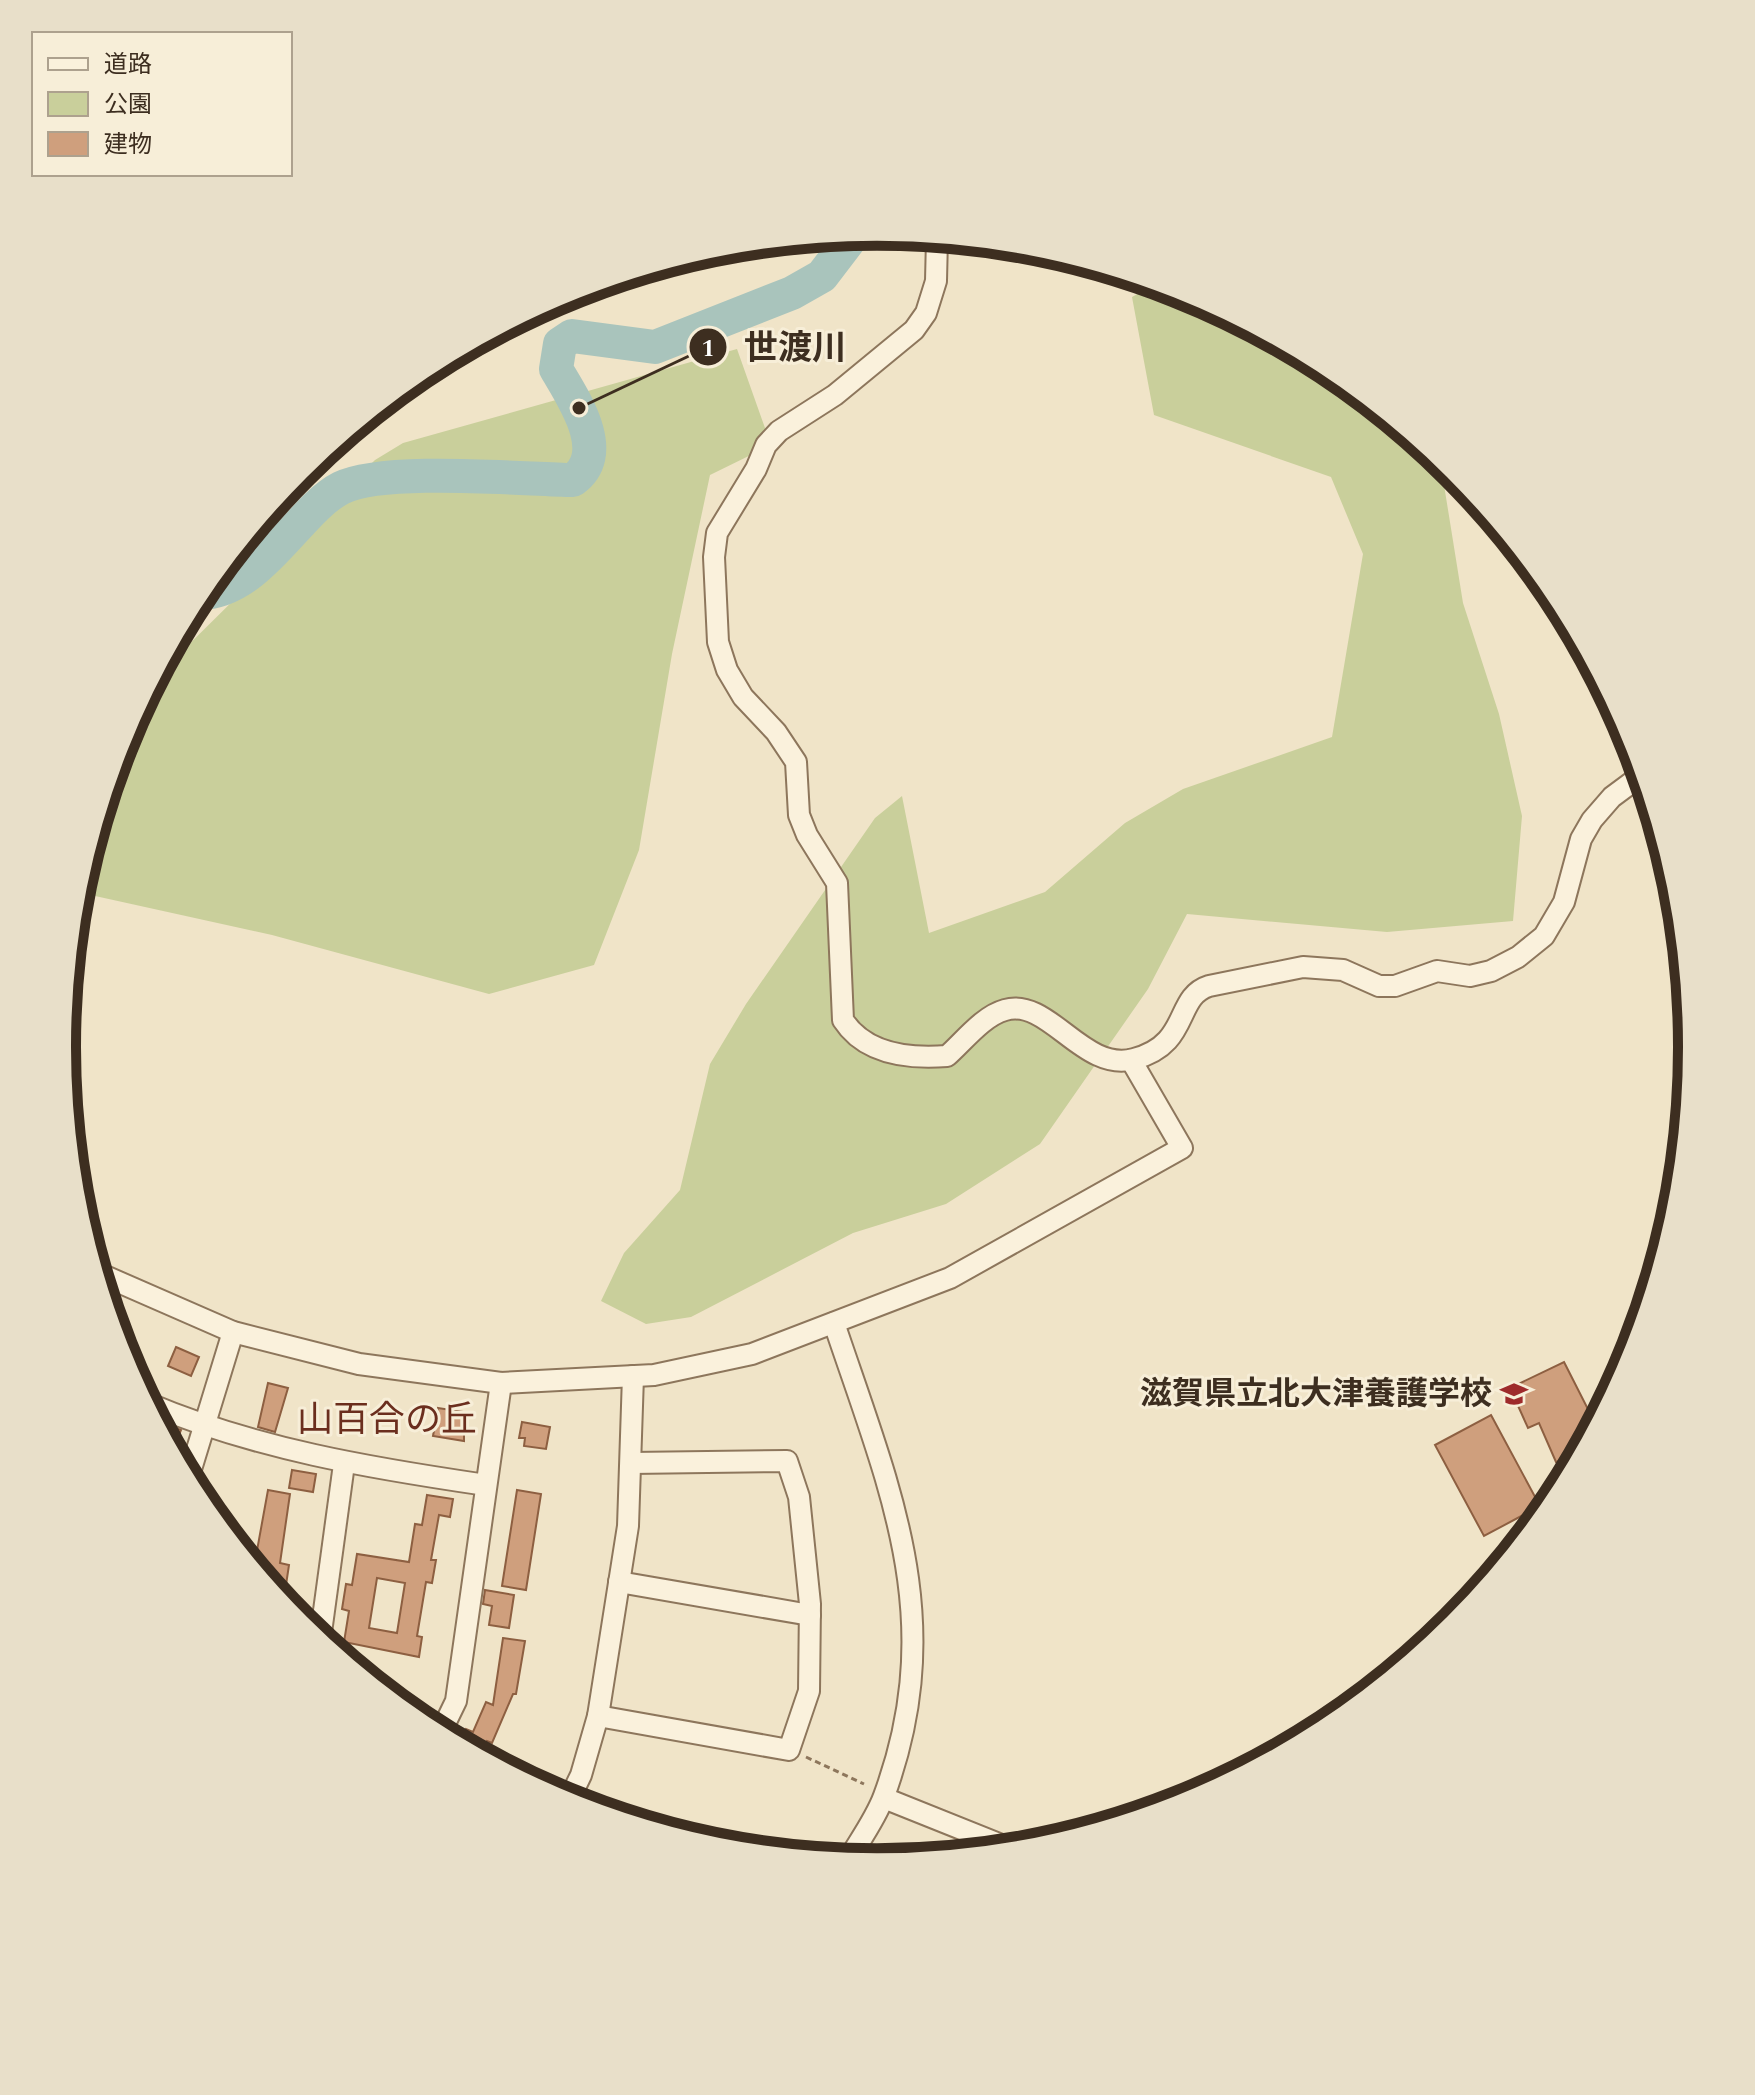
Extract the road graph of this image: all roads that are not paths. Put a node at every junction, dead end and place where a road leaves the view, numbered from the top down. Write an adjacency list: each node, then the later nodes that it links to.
1 (936, 249): 3 (street)
2 (1633, 782): 3 (street)
3 (1131, 1060): 5 (street)
4 (111, 1278): 6 (street)
5 (834, 1323): 7 (street); 21 (street)
6 (233, 1332): 8 (street); 10 (street)
7 (633, 1376): 8 (street); 11 (street)
8 (501, 1383): 14 (street)
9 (163, 1410): 10 (street)
10 (204, 1427): 12 (street); 13 (street)
11 (631, 1463): 15 (street); 16 (street)
12 (193, 1464)
13 (344, 1464): 14 (street); 17 (street)
14 (486, 1485): 19 (street)
15 (619, 1582): 16 (street); 18 (street)
16 (810, 1615): 18 (street)
17 (322, 1625)
18 (598, 1716): 20 (street)
19 (446, 1722)
20 (574, 1789)
21 (884, 1798): 22 (street); 23 (street)
22 (991, 1841)
23 (855, 1848)

